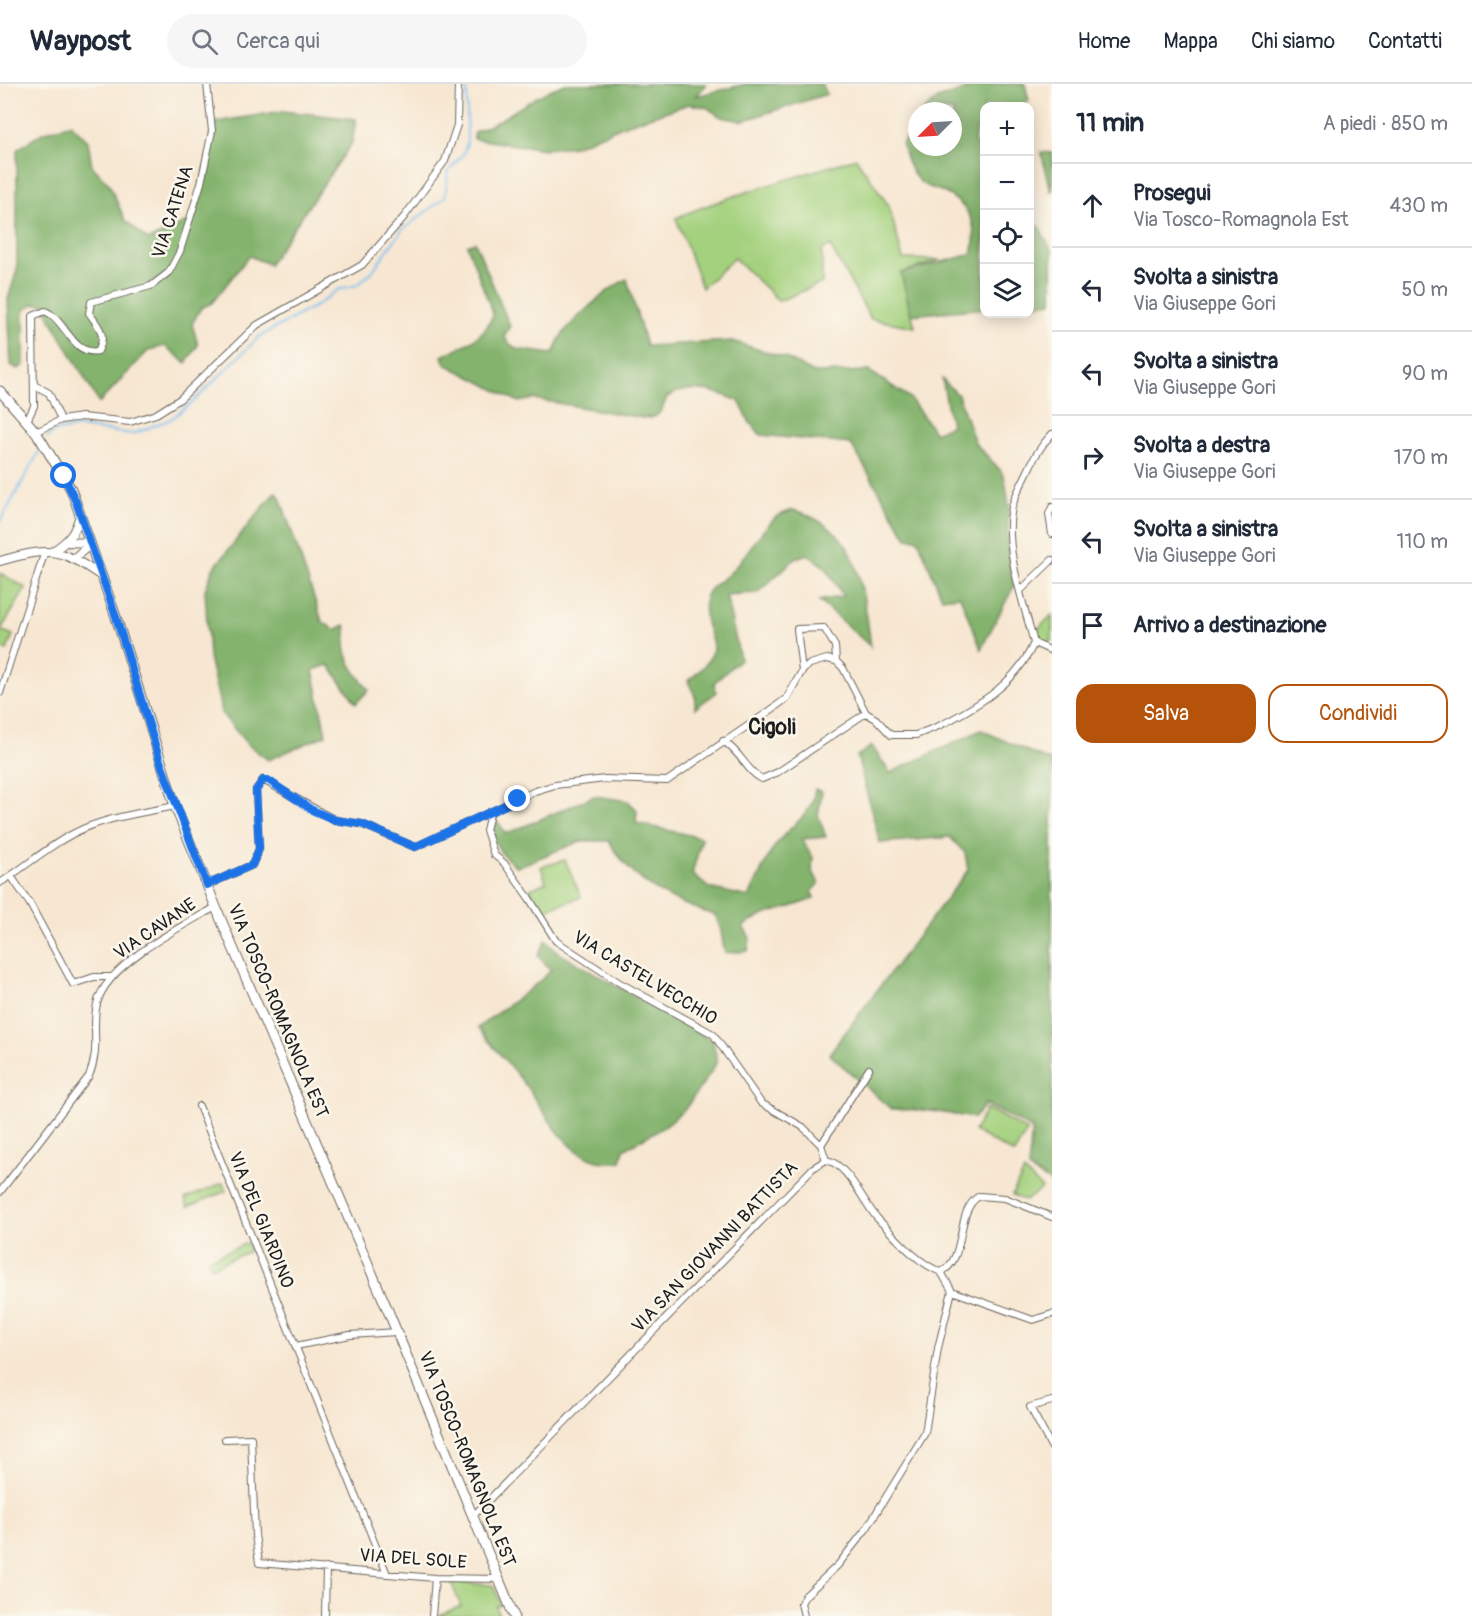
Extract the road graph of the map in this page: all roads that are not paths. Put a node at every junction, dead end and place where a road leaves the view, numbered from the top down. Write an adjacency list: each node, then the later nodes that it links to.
1 (207, 84): 3 (street, VIA CATENA)
2 (458, 84): 5 (street)
3 (34, 385): 5 (street); 6 (street, VIA CATENA)
4 (0, 391): 6 (main road, VIA TOSCO-ROMAGNOLA EST)
5 (61, 420): 7 (street)
6 (27, 421): 7 (main road, VIA TOSCO-ROMAGNOLA EST)
7 (36, 432): 10 (main road, VIA TOSCO-ROMAGNOLA EST)
8 (1052, 434): 19 (street)
9 (1052, 507): 11 (street)
10 (80, 514): 12 (main road); 13 (main road, VIA TOSCO-ROMAGNOLA EST)
11 (1052, 534)
12 (68, 542): 13 (main road); 14 (main road)
13 (90, 544): 15 (main road); 18 (main road, VIA TOSCO-ROMAGNOLA EST)
14 (49, 551): 15 (main road); 17 (main road); 24 (street)
15 (74, 558): 18 (main road)
16 (1052, 560): 19 (street)
17 (0, 561)
18 (101, 576): 27 (main road, VIA TOSCO-ROMAGNOLA EST)
19 (1021, 590): 20 (street)
20 (1034, 643): 21 (street); 25 (street)
21 (1052, 651)
22 (836, 661): 23 (street); 23 (street); 25 (street)
23 (802, 671): 26 (street)
24 (0, 693)
25 (866, 713): 26 (street)
26 (723, 741): 28 (street)
27 (176, 806): 29 (street); 31 (main road, VIA TOSCO-ROMAGNOLA EST)
28 (490, 814): 31 (street); 36 (street, VIA CASTELVECCHIO)
29 (11, 876): 30 (street); 33 (street)
30 (0, 884)
31 (207, 885): 32 (main road, VIA TOSCO-ROMAGNOLA EST)
32 (216, 907): 33 (street, VIA CAVANE); 43 (main road, VIA TOSCO-ROMAGNOLA EST)
33 (111, 977): 38 (street, VIA CAVANE)
34 (869, 1069): 36 (street)
35 (199, 1106): 44 (street, VIA DEL GIARDINO)
36 (821, 1146): 37 (street, VIA CASTELVECCHIO)
37 (826, 1160): 40 (street, VIA SAN GIOVANNI BATTISTA); 48 (street, VIA SAN GIOVANNI BATTISTA)
38 (0, 1192)
39 (1052, 1217): 40 (street)
40 (942, 1272): 41 (street)
41 (952, 1292): 42 (street); 56 (street)
42 (1052, 1314)
43 (397, 1332): 44 (street); 48 (main road, VIA TOSCO-ROMAGNOLA EST)
44 (296, 1346): 50 (street, VIA DEL GIARDINO)
45 (1052, 1401): 47 (street)
46 (225, 1439): 49 (street, VIA DEL SOLE)
47 (1052, 1448)
48 (473, 1516): 52 (main road, VIA TOSCO-ROMAGNOLA EST)
49 (326, 1568): 50 (street, VIA DEL SOLE); 53 (street)
50 (387, 1574): 51 (street, VIA DEL SOLE)
51 (435, 1578): 52 (street, VIA DEL SOLE); 54 (street)
52 (499, 1579): 55 (main road, VIA TOSCO-ROMAGNOLA EST)
53 (325, 1616)
54 (432, 1616)
55 (514, 1616)
56 (804, 1616)

